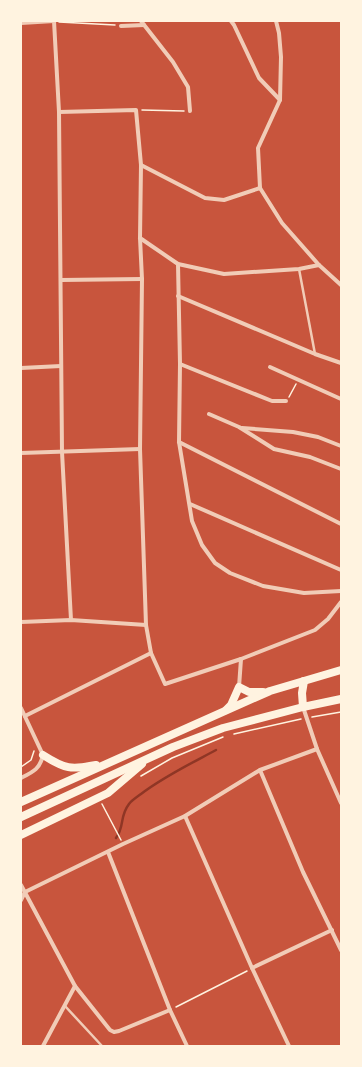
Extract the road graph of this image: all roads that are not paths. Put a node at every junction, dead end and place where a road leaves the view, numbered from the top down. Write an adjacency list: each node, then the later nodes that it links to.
1 (54, 21): 5 (street); 10 (street)
2 (141, 21): 6 (street)
3 (231, 21): 8 (street)
4 (276, 21): 8 (street)
5 (21, 23)
6 (144, 25): 7 (street); 9 (street)
7 (121, 26)
8 (280, 100): 12 (street)
9 (190, 111)
10 (59, 112): 11 (street); 18 (street)
11 (141, 165): 12 (street); 13 (street)
12 (260, 188): 15 (street)
13 (140, 238): 14 (street); 17 (street)
14 (178, 264): 16 (street); 20 (street)
15 (319, 265): 16 (street); 19 (street)
16 (299, 269): 21 (lane)
17 (142, 279): 18 (street); 33 (street)
18 (61, 280): 24 (street)
19 (341, 285)
20 (178, 296): 21 (street); 23 (street)
21 (315, 354): 22 (street)
22 (341, 363)
23 (180, 364): 28 (street); 31 (street)
24 (61, 366): 26 (street); 34 (street)
25 (270, 367): 27 (street)
26 (21, 368)
27 (341, 399)
28 (286, 401)
29 (209, 414): 30 (street)
30 (239, 427): 32 (street); 36 (street)
31 (179, 442): 37 (street); 38 (street)
32 (341, 446)
33 (140, 449): 34 (street); 44 (street)
34 (62, 452): 35 (street); 42 (street)
35 (21, 453)
36 (341, 469)
37 (190, 504): 39 (street); 40 (street)
38 (341, 524)
39 (341, 570)
40 (341, 591)
41 (341, 602): 46 (street)
42 (71, 620): 43 (street); 44 (street)
43 (21, 622)
44 (146, 625): 45 (street)
45 (151, 653): 46 (street); 55 (street)
46 (242, 659): 49 (street)
47 (340, 670): 48 (highway)
48 (304, 682): 50 (highway); 52 (highway)
49 (239, 687): 50 (highway); 54 (highway)
50 (270, 691): 54 (highway)
51 (341, 699): 52 (highway)
52 (303, 707): 56 (street); 58 (highway)
53 (21, 708): 55 (street)
54 (224, 712): 59 (highway)
55 (25, 716): 57 (street)
56 (317, 749): 60 (street); 63 (street)
57 (43, 755): 59 (highway); 61 (street)
58 (149, 757): 65 (highway); 66 (highway)
59 (110, 762): 62 (highway)
60 (260, 770): 64 (street); 72 (street)
61 (21, 778)
62 (21, 802)
63 (341, 803)
64 (185, 816): 67 (street); 74 (street)
65 (21, 817)
66 (21, 835)
67 (108, 852): 69 (street); 77 (street)
68 (21, 885): 69 (street)
69 (25, 892): 70 (street); 71 (street); 75 (street)
70 (21, 897)
71 (21, 900)
72 (332, 930): 73 (street); 74 (street)
73 (341, 950)
74 (252, 968): 81 (street)
75 (75, 986): 76 (street); 77 (street)
76 (65, 1005): 78 (street); 79 (lane)
77 (170, 1010): 80 (street)
78 (43, 1046)
79 (102, 1046)
80 (187, 1046)
81 (289, 1046)

